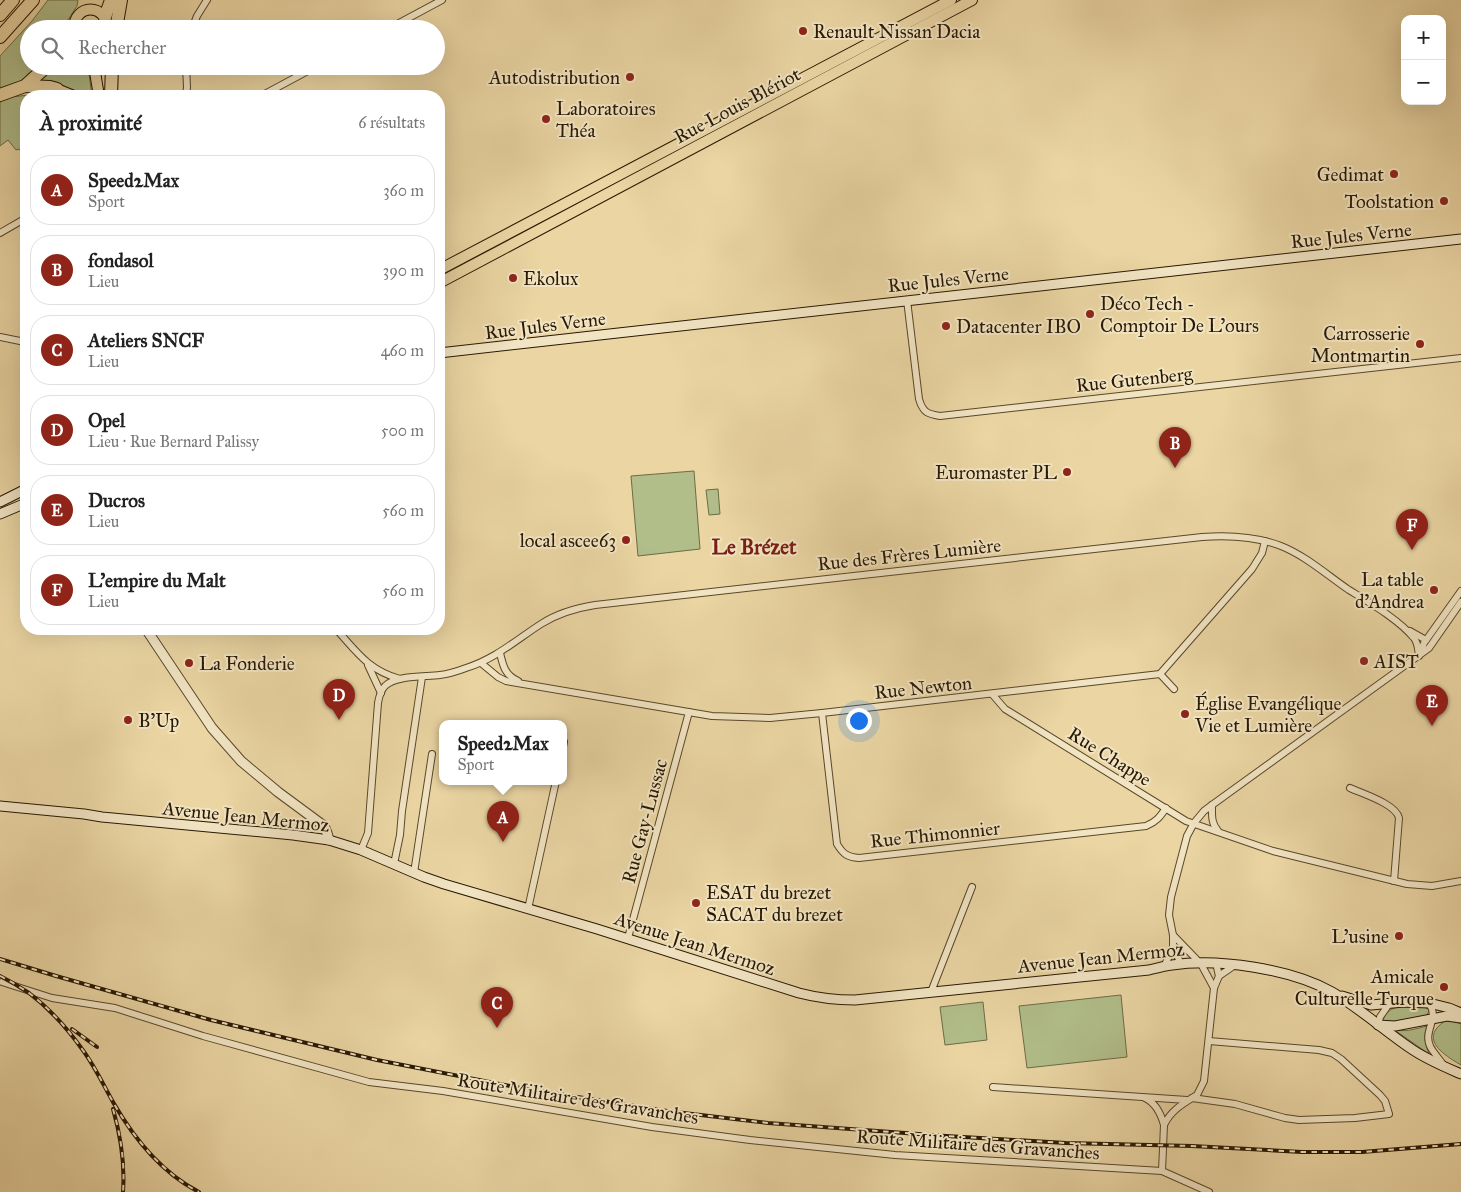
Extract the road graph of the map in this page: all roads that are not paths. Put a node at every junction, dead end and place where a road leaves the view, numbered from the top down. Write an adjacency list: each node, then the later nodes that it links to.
1 (13, 0): 12 (highway)
2 (33, 0): 18 (highway)
3 (83, 0): 11 (main road)
4 (92, 0): 13 (main road)
5 (111, 0): 13 (highway)
6 (121, 0): 15 (highway)
7 (207, 0): 16 (street)
8 (442, 0): 17 (street)
9 (951, 0): 38 (main road, Rue Louis Blériot)
10 (972, 0): 39 (main road, Rue Louis Blériot)
11 (80, 13): 13 (main road); 14 (main road)
12 (0, 15)
13 (103, 19)
14 (75, 20)
15 (118, 20)
16 (196, 20)
17 (405, 20)
18 (0, 37)
19 (39, 75): 25 (highway)
20 (96, 75): 28 (main road)
21 (101, 75): 29 (main road)
22 (111, 75): 30 (highway)
23 (186, 75): 26 (street)
24 (300, 75): 33 (street)
25 (25, 86): 27 (highway); 34 (highway)
26 (187, 87): 31 (street); 32 (street)
27 (57, 89)
28 (98, 90)
29 (103, 90)
30 (110, 90)
31 (187, 90)
32 (188, 90)
33 (272, 90)
34 (0, 95)
35 (20, 221): 36 (street)
36 (0, 233)
37 (1461, 239): 40 (main road, Rue Jules Verne)
38 (445, 267)
39 (445, 280)
40 (907, 300): 43 (main road, Rue Jules Verne); 44 (street, Rue Gutenberg)
41 (0, 337): 42 (street)
42 (20, 341)
43 (445, 352)
44 (1461, 358)
45 (20, 491): 46 (main road)
46 (0, 502)
47 (20, 506): 48 (main road)
48 (0, 514)
49 (1265, 541): 52 (street, Rue des Frères Lumière); 56 (street, Rue des Frères Lumière); 60 (street)
50 (1461, 591): 55 (street)
51 (1461, 602): 57 (street)
52 (1406, 630): 55 (street, Rue des Frères Lumière); 57 (street, Rue des Frères Lumière)
53 (150, 635): 77 (main road)
54 (341, 635): 59 (street)
55 (1426, 640): 57 (street)
56 (500, 653): 58 (street, Rue des Frères Lumière); 63 (street)
57 (1419, 656): 72 (street)
58 (481, 663): 61 (street, Rue des Frères Lumière); 63 (street, Rue Newton)
59 (368, 664): 62 (street); 65 (street)
60 (1160, 674): 64 (street); 66 (street, Rue Newton)
61 (422, 677): 62 (street, Rue des Frères Lumière); 79 (street)
62 (402, 679): 65 (street, Rue des Frères Lumière)
63 (521, 683): 67 (street, Rue Newton)
64 (1174, 689)
65 (381, 693): 78 (street)
66 (992, 694): 68 (street, Rue Newton); 74 (street, Rue Chappe)
67 (689, 712): 68 (street, Rue Newton); 86 (street, Rue Gay-Lussac)
68 (822, 714): 74 (street, Rue Thimonnier)
69 (432, 754): 80 (street)
70 (555, 785): 84 (street)
71 (1350, 788): 81 (street)
72 (1212, 804): 75 (street); 76 (street)
73 (0, 806): 77 (main road, Avenue Jean Mermoz)
74 (1166, 808): 75 (street, Rue Chappe)
75 (1194, 823): 76 (street, Rue Chappe); 85 (street)
76 (1218, 832): 81 (street, Rue Chappe)
77 (329, 840): 78 (main road, Avenue Jean Mermoz)
78 (361, 850): 79 (main road, Avenue Jean Mermoz)
79 (394, 864): 80 (main road, Avenue Jean Mermoz)
80 (414, 873): 84 (main road, Avenue Jean Mermoz)
81 (1394, 881): 82 (street, Rue Chappe)
82 (1461, 881)
83 (972, 887): 96 (street)
84 (528, 909): 86 (main road, Avenue Jean Mermoz)
85 (1173, 935): 87 (street); 90 (street)
86 (628, 938): 96 (main road, Avenue Jean Mermoz)
87 (1173, 947): 89 (street); 92 (street)
88 (1216, 963): 90 (main road, Avenue Jean Mermoz); 91 (main road, Avenue Jean Mermoz); 93 (street)
89 (1181, 964): 90 (main road, Avenue Jean Mermoz); 92 (main road, Avenue Jean Mermoz)
90 (1201, 964): 95 (street)
91 (1235, 965): 93 (street); 97 (main road, Avenue Jean Mermoz)
92 (1164, 967): 96 (main road, Avenue Jean Mermoz)
93 (1219, 976): 95 (street)
94 (2, 982): 111 (street, Route Militaire des Gravanches)
95 (1214, 988): 104 (street)
96 (931, 992)
97 (1332, 992): 99 (main road); 103 (main road, Avenue Jean Mermoz)
98 (1429, 1003): 99 (main road); 100 (main road); 101 (street)
99 (1389, 1004): 103 (street)
100 (1461, 1013)
101 (1434, 1018): 102 (main road); 103 (main road); 105 (street)
102 (1461, 1018)
103 (1378, 1025): 105 (main road, Avenue Jean Mermoz)
104 (1209, 1041): 109 (street); 109 (street)
105 (1445, 1067): 106 (main road, Avenue Jean Mermoz)
106 (1461, 1074)
107 (993, 1087): 108 (street)
108 (1142, 1097): 109 (street); 110 (street)
109 (1190, 1099): 110 (street)
110 (1164, 1128): 111 (street)
111 (1162, 1171): 112 (street)
112 (1209, 1192)

